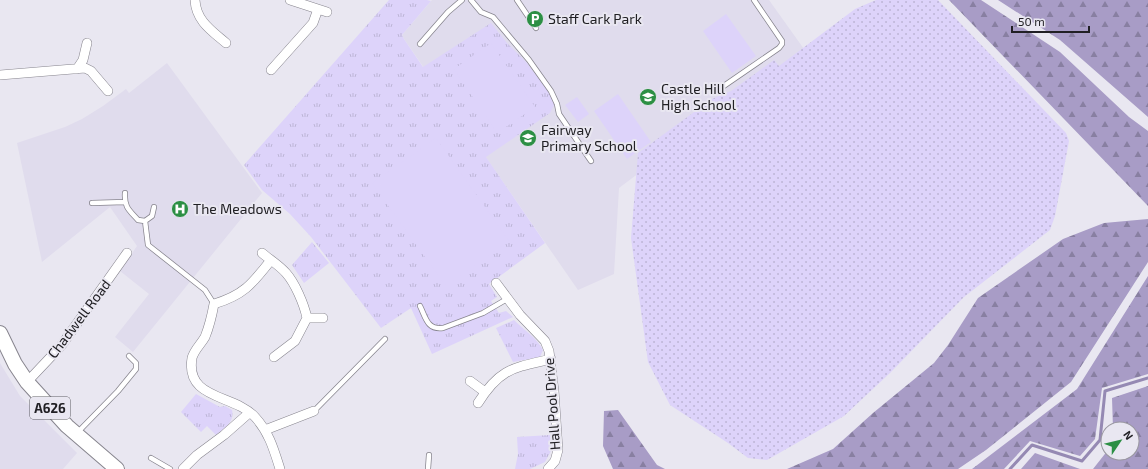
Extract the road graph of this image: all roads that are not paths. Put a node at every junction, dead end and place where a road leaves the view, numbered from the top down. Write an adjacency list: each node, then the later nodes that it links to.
1 (196, 0): 8 (street)
2 (290, 0): 12 (street)
3 (462, 0): 10 (lane)
4 (471, 0): 16 (lane)
5 (517, 0): 7 (lane)
6 (754, 0): 15 (lane)
7 (536, 28)
8 (226, 43)
9 (87, 44): 11 (street)
10 (420, 44)
11 (77, 69): 13 (street); 14 (street)
12 (271, 70)
13 (0, 75)
14 (108, 91)
15 (715, 92)
16 (592, 161)
17 (126, 193): 19 (lane)
18 (92, 202): 19 (lane)
19 (125, 202): 21 (lane)
20 (154, 207): 21 (lane)
21 (145, 221): 27 (lane)
22 (127, 253): 37 (street, Chadwell Road)
23 (262, 253): 24 (street)
24 (271, 260): 27 (street); 29 (street)
25 (496, 283): 26 (street, Hall Pool Drive)
26 (507, 299): 28 (lane); 35 (street, Hall Pool Drive)
27 (214, 304): 41 (street)
28 (420, 306)
29 (307, 318): 30 (street); 34 (street)
30 (323, 318)
31 (0, 332): 37 (main road, A626)
32 (385, 339): 40 (lane)
33 (129, 356): 43 (lane)
34 (274, 356)
35 (551, 359): 38 (street); 51 (street, Hall Pool Drive)
36 (470, 381): 38 (street)
37 (27, 382): 43 (main road, A626)
38 (485, 392): 39 (street)
39 (478, 403)
40 (314, 411): 42 (street)
41 (249, 412): 42 (street); 48 (street)
42 (265, 430): 49 (street)
43 (76, 434): 46 (main road, A626)
44 (429, 455): 50 (lane)
45 (151, 458): 47 (lane)
46 (117, 469)
47 (170, 469)
48 (184, 469)
49 (280, 469)
50 (428, 469)
51 (548, 469)

